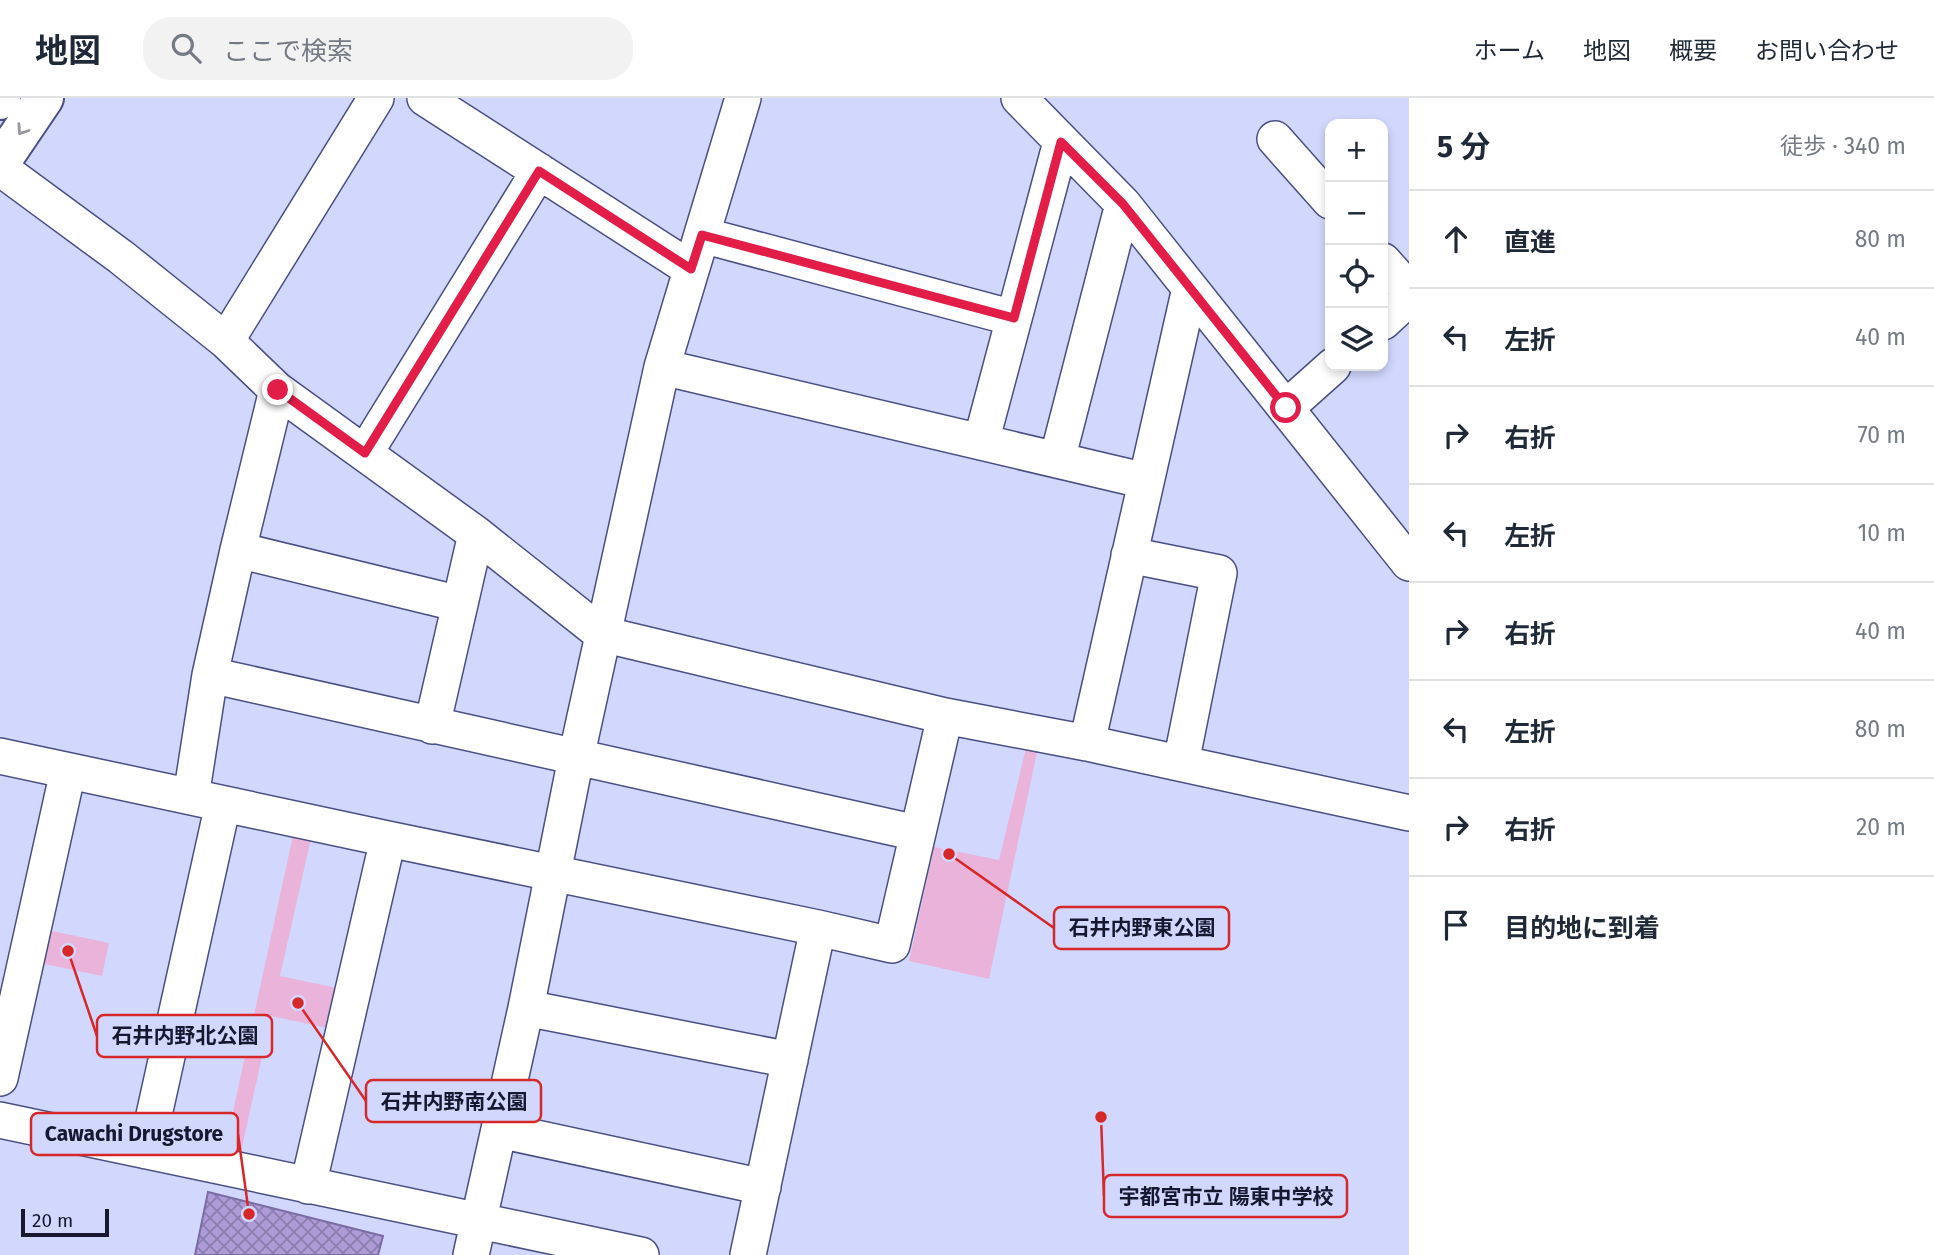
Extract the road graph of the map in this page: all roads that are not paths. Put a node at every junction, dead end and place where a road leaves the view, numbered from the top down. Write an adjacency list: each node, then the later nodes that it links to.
1 (44, 98): 8 (highway, one-way to 8)
2 (376, 98): 21 (street)
3 (425, 98): 10 (street)
4 (743, 98): 13 (street)
5 (1019, 98): 7 (street)
6 (1275, 139): 11 (street)
7 (1061, 142): 12 (street); 20 (street)
8 (0, 163)
9 (0, 169): 21 (street)
10 (539, 171): 15 (street); 27 (street)
11 (1325, 195)
12 (1123, 204): 16 (street); 28 (street)
13 (702, 235): 15 (street); 20 (street)
14 (1388, 267): 17 (street)
15 (691, 269): 22 (street)
16 (1190, 288): 25 (street); 29 (street)
17 (1409, 290)
18 (1409, 298): 19 (street)
19 (1388, 317)
20 (1014, 318): 26 (street)
21 (226, 341): 24 (street)
22 (662, 367): 26 (street); 35 (street)
23 (1327, 371): 25 (street)
24 (278, 390): 27 (street); 31 (street)
25 (1286, 408): 33 (street)
26 (981, 442): 28 (street)
27 (365, 453): 30 (street)
28 (1057, 460): 29 (street)
29 (1146, 481): 32 (street)
30 (476, 534): 34 (street); 35 (street)
31 (238, 550): 34 (street); 36 (street)
32 (1129, 555): 39 (street); 42 (street)
33 (1409, 563)
34 (460, 604): 38 (street)
35 (602, 634): 37 (street); 41 (street)
36 (210, 675): 38 (street); 44 (street)
37 (945, 716): 39 (street); 46 (street)
38 (432, 726): 41 (street)
39 (1087, 743): 42 (street)
40 (0, 756): 43 (street)
41 (576, 758): 46 (street); 48 (street)
42 (1181, 763): 45 (street)
43 (68, 771): 44 (street); 52 (street)
44 (207, 800): 47 (street); 55 (street)
45 (1409, 813)
46 (917, 833): 49 (street)
47 (388, 839): 48 (street); 56 (street)
48 (554, 873): 49 (street); 50 (street)
49 (818, 928): 51 (street)
50 (526, 1008): 51 (street); 54 (street)
51 (790, 1060): 57 (street)
52 (0, 1079)
53 (0, 1120): 55 (street)
54 (499, 1130): 57 (street); 58 (street)
55 (146, 1151): 56 (street)
56 (308, 1186): 58 (street)
57 (763, 1187): 61 (street)
58 (478, 1221): 59 (street); 60 (street)
59 (471, 1255)
60 (641, 1255)
61 (748, 1255)

